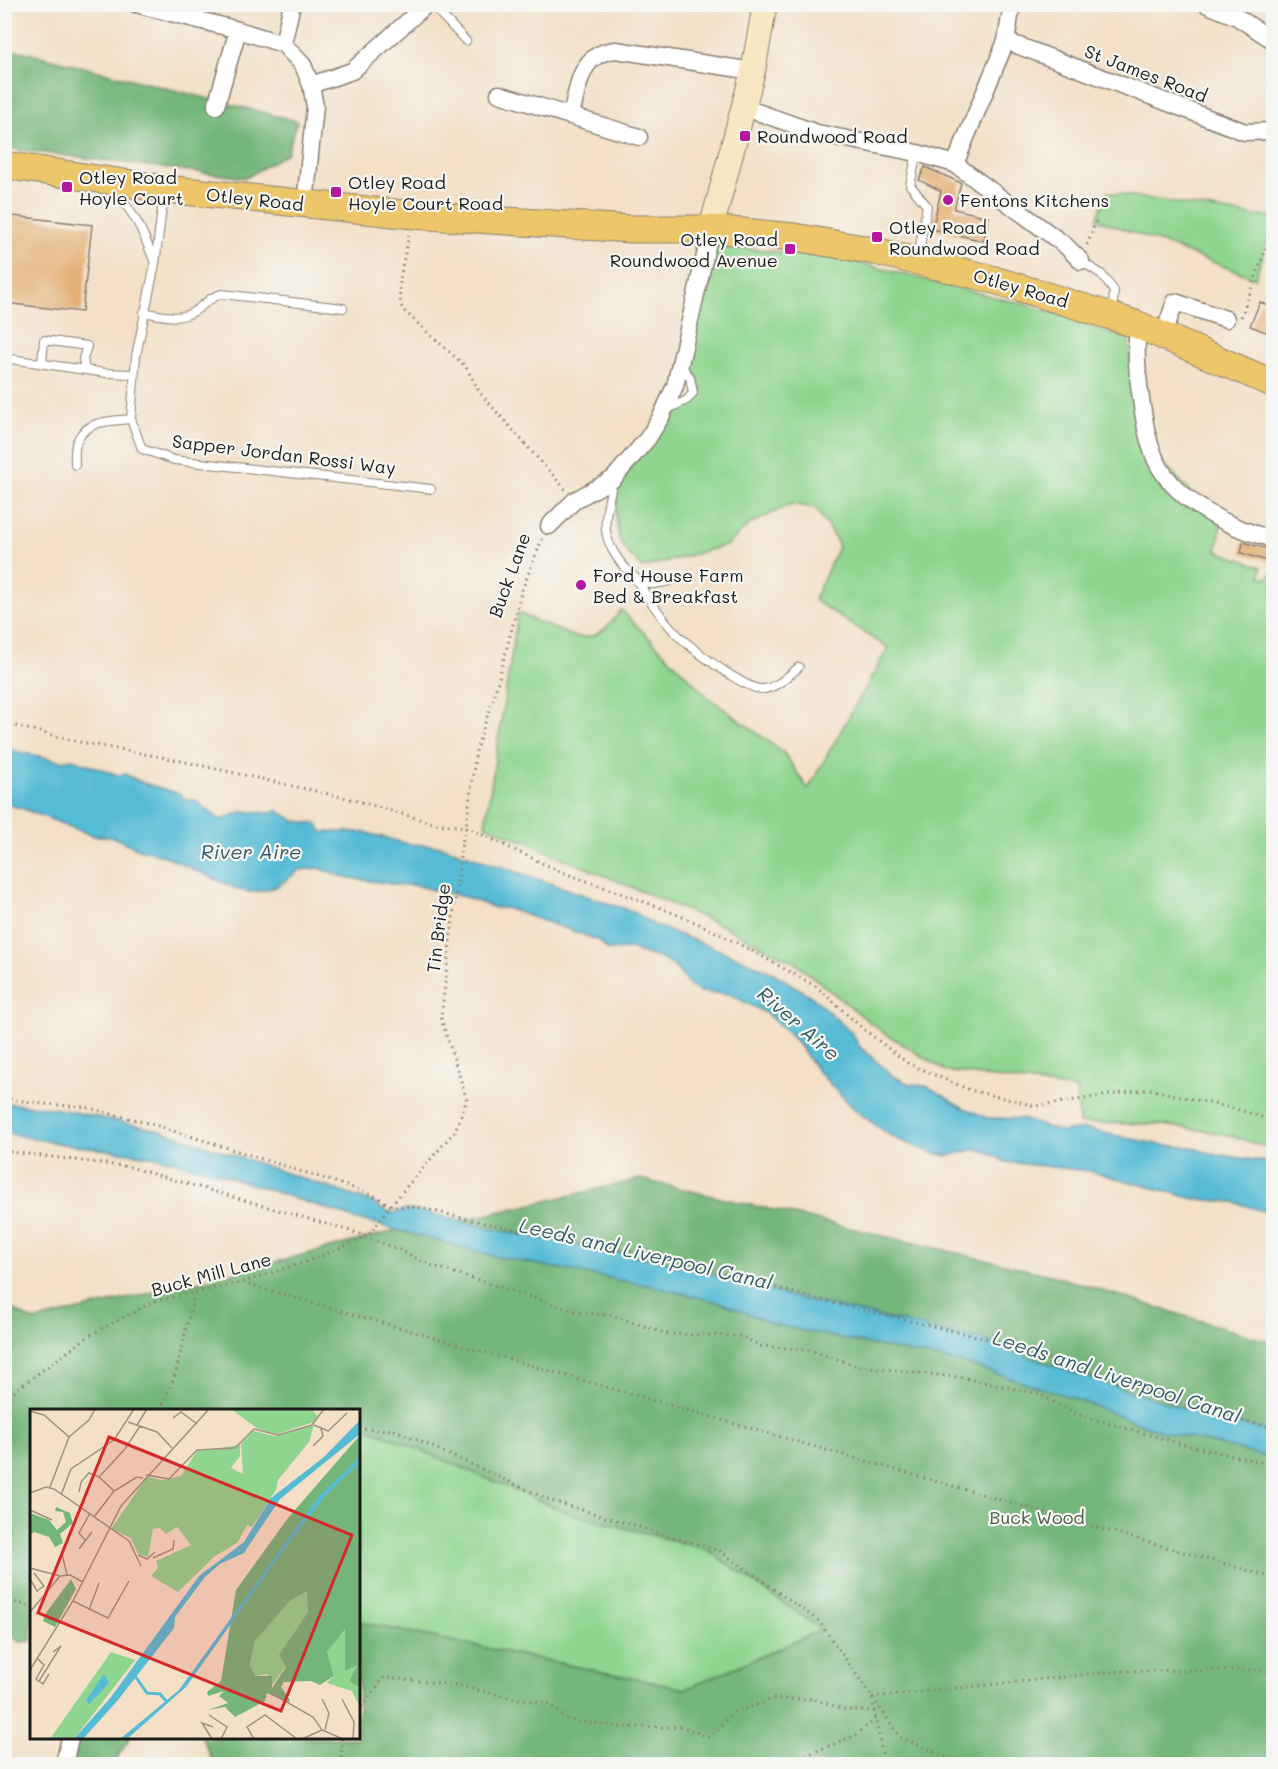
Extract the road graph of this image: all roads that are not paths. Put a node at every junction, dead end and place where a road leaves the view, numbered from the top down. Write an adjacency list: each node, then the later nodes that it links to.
1 (136, 4): 7 (street)
2 (292, 4): 11 (street)
3 (429, 4): 8 (lane); 13 (street)
4 (765, 4): 12 (street)
5 (1012, 4): 9 (street)
6 (1206, 4): 10 (street)
7 (238, 30): 11 (street); 15 (street)
8 (466, 40)
9 (1006, 40): 18 (street, St James Road); 21 (street)
10 (1274, 41)
11 (283, 44): 13 (street)
12 (753, 71): 16 (street); 17 (street)
13 (311, 85): 25 (street)
14 (499, 94): 17 (street)
15 (216, 106)
16 (743, 107): 20 (street); 26 (street)
17 (571, 115): 19 (street)
18 (1274, 131)
19 (639, 137)
20 (917, 153): 21 (street); 27 (lane)
21 (955, 164): 28 (street)
22 (4, 165): 23 (main road, Otley Road)
23 (99, 180): 24 (main road, Otley Road); 29 (lane)
24 (165, 189): 25 (main road, Otley Road); 29 (lane, Sapper Jordan Rossi Way)
25 (304, 204): 26 (main road, Otley Road)
26 (711, 229): 27 (main road, Otley Road); 42 (street, Buck Lane)
27 (918, 260): 32 (main road, Otley Road)
28 (1081, 261): 32 (lane)
29 (155, 264): 31 (lane, Sapper Jordan Rossi Way)
30 (343, 308): 31 (lane)
31 (144, 312): 38 (lane, Sapper Jordan Rossi Way)
32 (1108, 315): 34 (main road, Otley Road)
33 (1233, 320): 34 (street)
34 (1151, 330): 39 (main road, Otley Road); 45 (street)
35 (4, 358): 36 (lane)
36 (42, 363): 37 (lane); 37 (lane)
37 (85, 370): 38 (lane)
38 (134, 374): 40 (lane, Sapper Jordan Rossi Way)
39 (1274, 384)
40 (131, 419): 41 (lane); 43 (lane, Sapper Jordan Rossi Way)
41 (75, 465)
42 (613, 479): 44 (street, Buck Lane); 46 (lane)
43 (431, 489)
44 (549, 526)
45 (1274, 538)
46 (635, 578): 47 (lane); 48 (lane)
47 (677, 579)
48 (799, 667)
49 (70, 1739): 50 (street)
50 (64, 1764)

